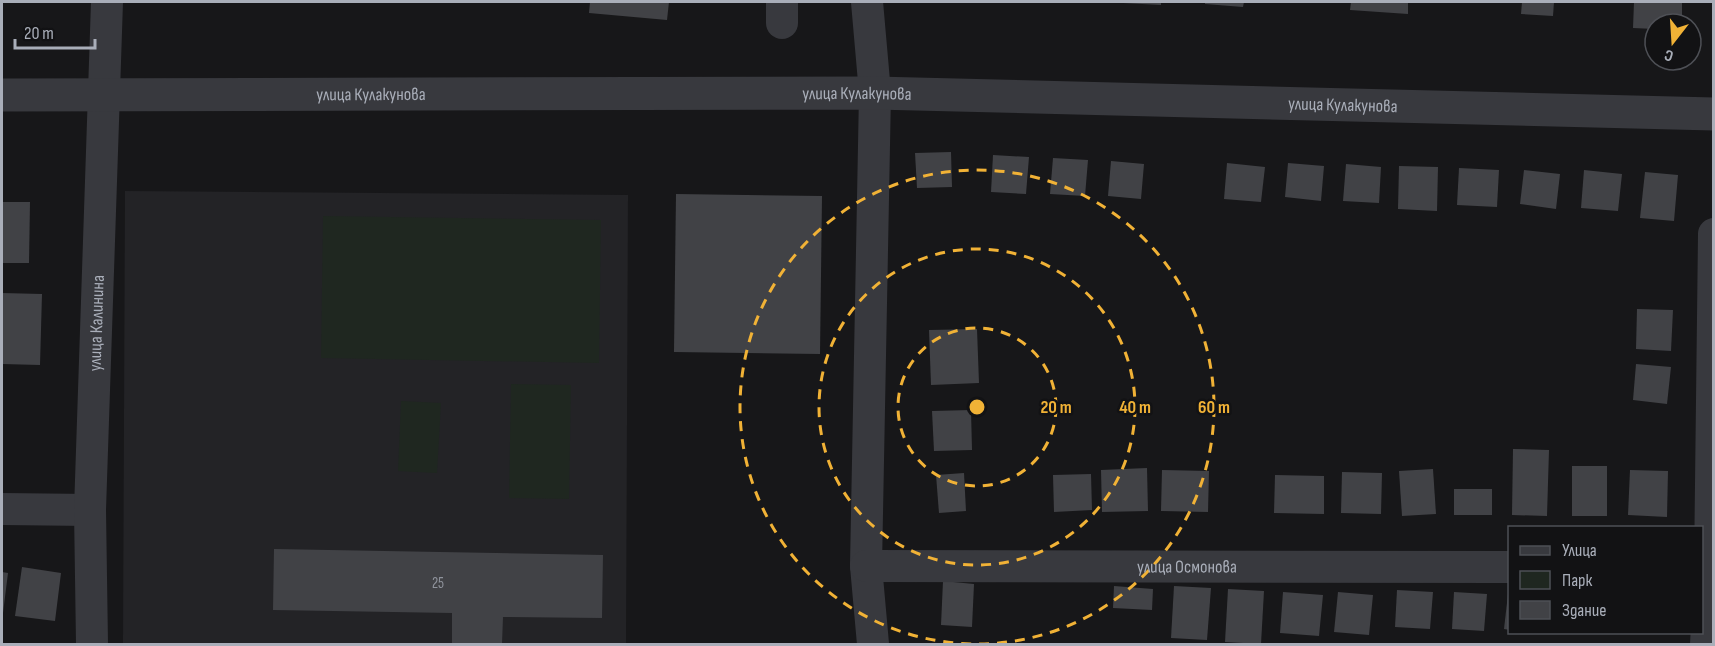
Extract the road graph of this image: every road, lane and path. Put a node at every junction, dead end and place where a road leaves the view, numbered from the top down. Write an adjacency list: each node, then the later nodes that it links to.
1 (108, 2): 5 (street, улица Калинина)
2 (867, 2): 3 (street)
3 (875, 93): 5 (street, улица Кулакунова); 6 (street, улица Кулакунова); 10 (street)
4 (2, 95): 5 (street, улица Кулакунова)
5 (104, 95): 9 (street, улица Калинина)
6 (1713, 114)
7 (1713, 234): 12 (street)
8 (2, 509): 9 (street)
9 (90, 510): 13 (street, улица Калинина)
10 (866, 566): 11 (street, улица Осмонова); 14 (street)
11 (1508, 567)
12 (1708, 568): 15 (street)
13 (92, 645)
14 (873, 645)
15 (1707, 645)

